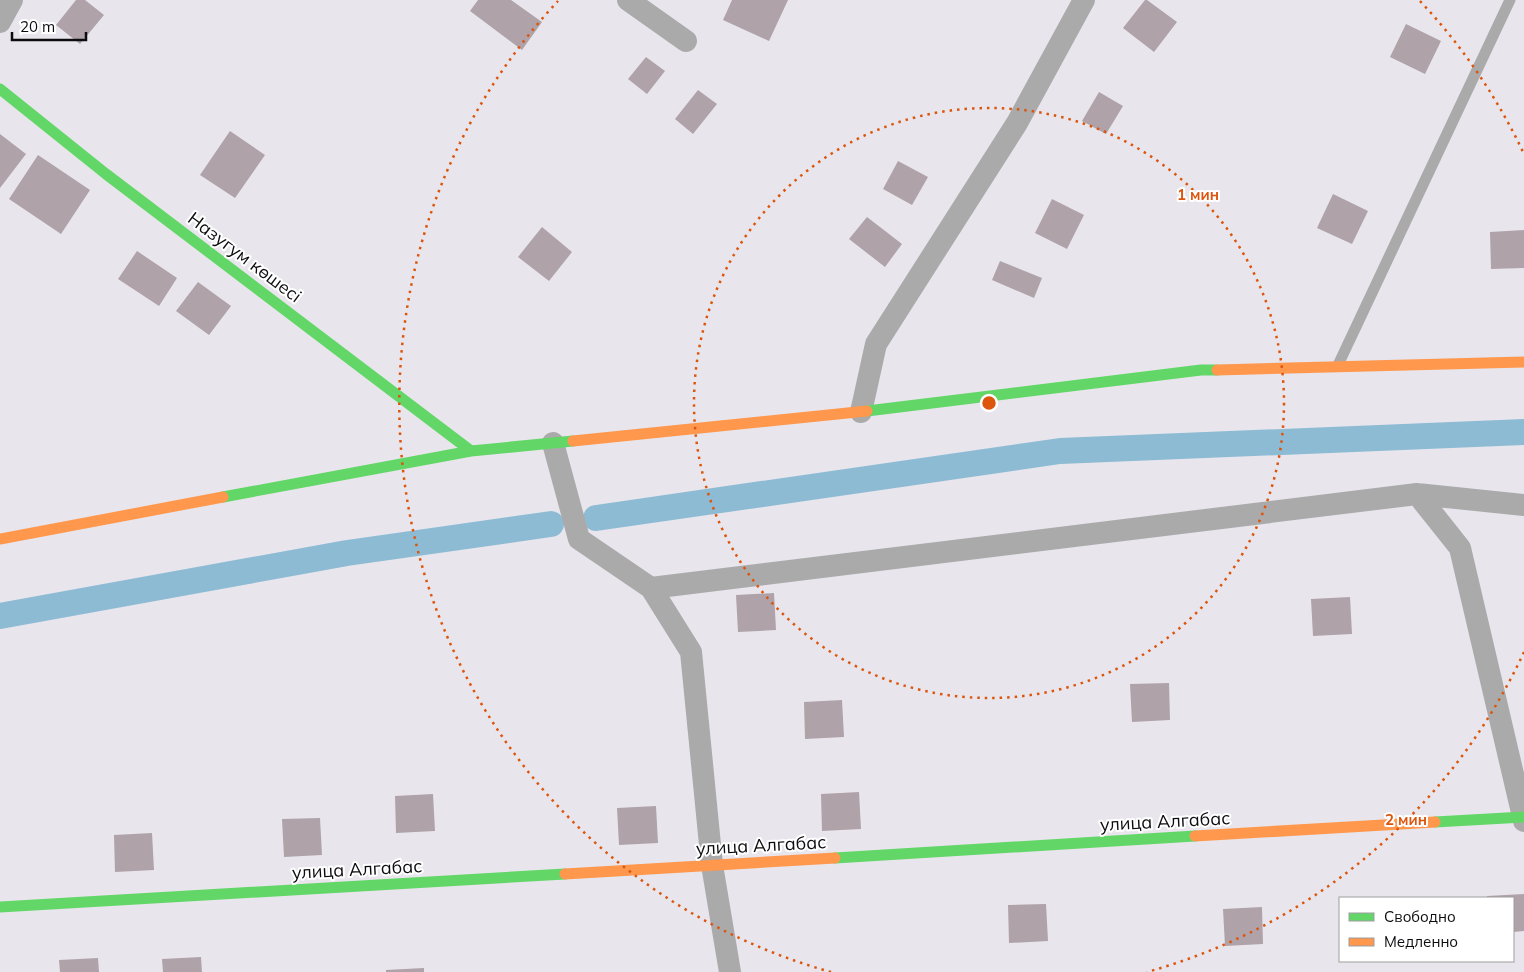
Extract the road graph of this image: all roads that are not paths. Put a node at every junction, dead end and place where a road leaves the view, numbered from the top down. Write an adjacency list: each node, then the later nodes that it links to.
1 (12, 0): 5 (street)
2 (628, 0): 6 (street)
3 (1084, 0): 10 (street)
4 (1510, 0): 9 (lane)
5 (0, 22)
6 (686, 40)
7 (0, 89): 12 (street, Назугум көшесі)
8 (1524, 362): 9 (street)
9 (1337, 367): 10 (street)
10 (861, 412): 11 (street)
11 (553, 443): 12 (street); 16 (street)
12 (471, 451): 15 (street)
13 (1417, 494): 14 (street); 16 (street); 17 (street)
14 (1524, 505)
15 (0, 539)
16 (651, 588): 18 (street)
17 (1524, 818): 18 (street, улица Алгабас)
18 (712, 865): 19 (street, улица Алгабас); 20 (street)
19 (0, 907)
20 (730, 972)

